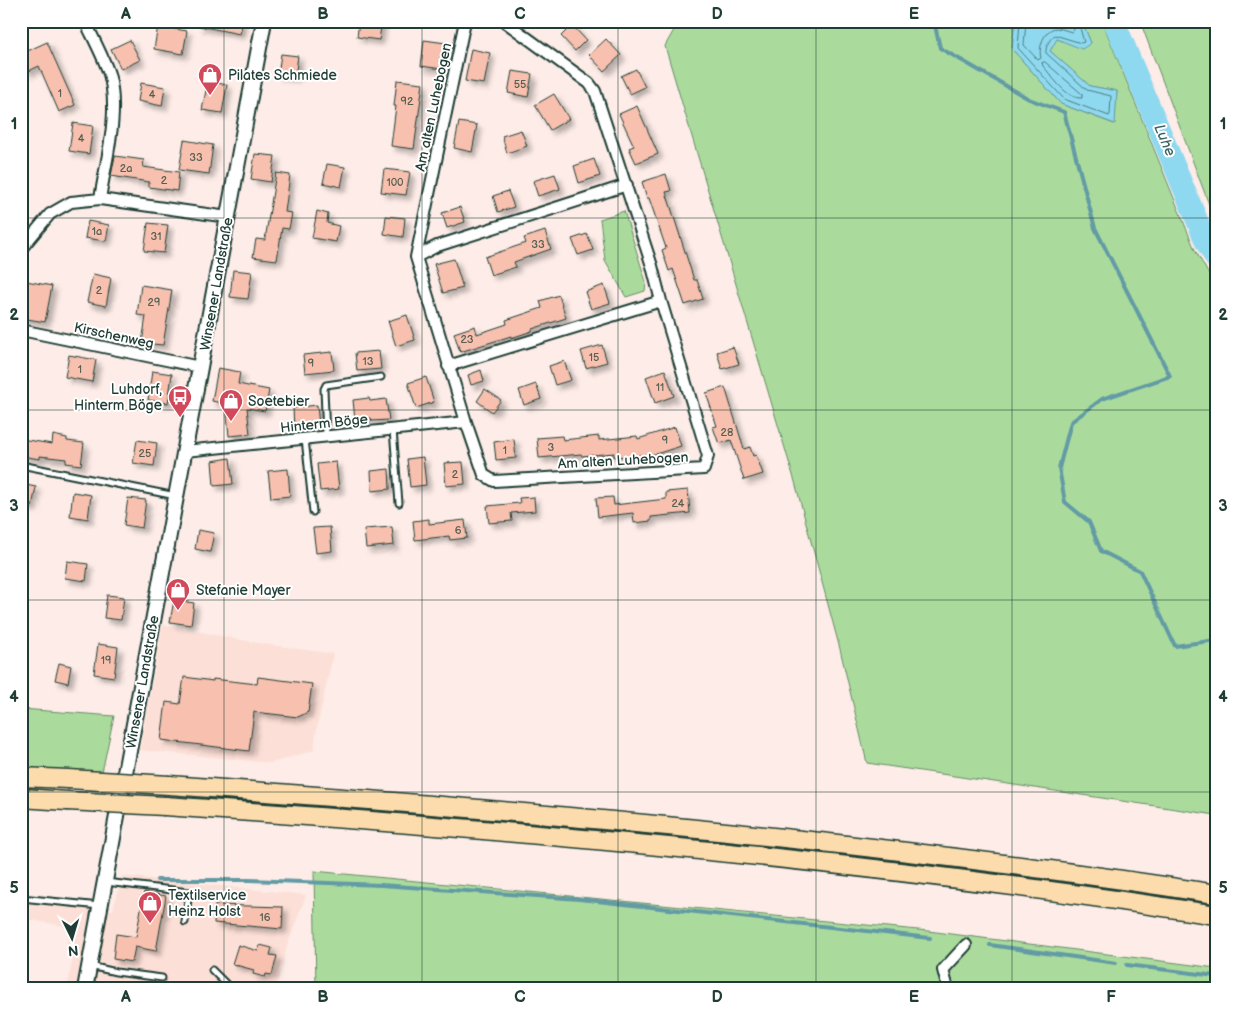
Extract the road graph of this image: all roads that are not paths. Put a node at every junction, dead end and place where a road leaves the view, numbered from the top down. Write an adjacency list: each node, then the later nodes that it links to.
1 (85, 21): 6 (street)
2 (264, 21): 7 (main road, Winsener Landstraße)
3 (465, 21): 9 (street, Am alten Luhebogen)
4 (504, 21): 5 (street, Am alten Luhebogen)
5 (627, 184): 9 (street); 10 (street, Am alten Luhebogen)
6 (100, 199): 7 (street); 8 (street)
7 (228, 217): 13 (main road, Winsener Landstraße)
8 (21, 249)
9 (416, 257): 12 (street, Am alten Luhebogen)
10 (661, 301): 12 (street); 15 (street, Am alten Luhebogen)
11 (21, 330): 13 (street, Kirschenweg)
12 (448, 366): 15 (street, Am alten Luhebogen)
13 (200, 367): 19 (main road, Winsener Landstraße)
14 (381, 377): 17 (lane)
15 (466, 422): 16 (street, Hinterm Böge)
16 (393, 430): 17 (street, Hinterm Böge); 22 (lane)
17 (326, 437): 18 (street, Hinterm Böge)
18 (305, 439): 19 (street, Hinterm Böge); 23 (lane)
19 (185, 451): 21 (main road, Winsener Landstraße)
20 (26, 466): 21 (lane)
21 (176, 496): 26 (main road, Winsener Landstraße)
22 (399, 503)
23 (313, 512)
24 (21, 777): 27 (highway, bridge)
25 (21, 798): 30 (highway, bridge)
26 (105, 882): 29 (main road, Winsener Landstraße); 31 (lane)
27 (1216, 894)
28 (21, 898): 29 (lane)
29 (100, 906): 33 (main road, Winsener Landstraße)
30 (1216, 915)
31 (185, 922)
32 (966, 944): 38 (street)
33 (90, 966): 35 (lane); 36 (main road, Winsener Landstraße)
34 (212, 970): 37 (lane)
35 (162, 978)
36 (85, 989)
37 (230, 989)
38 (948, 989)

